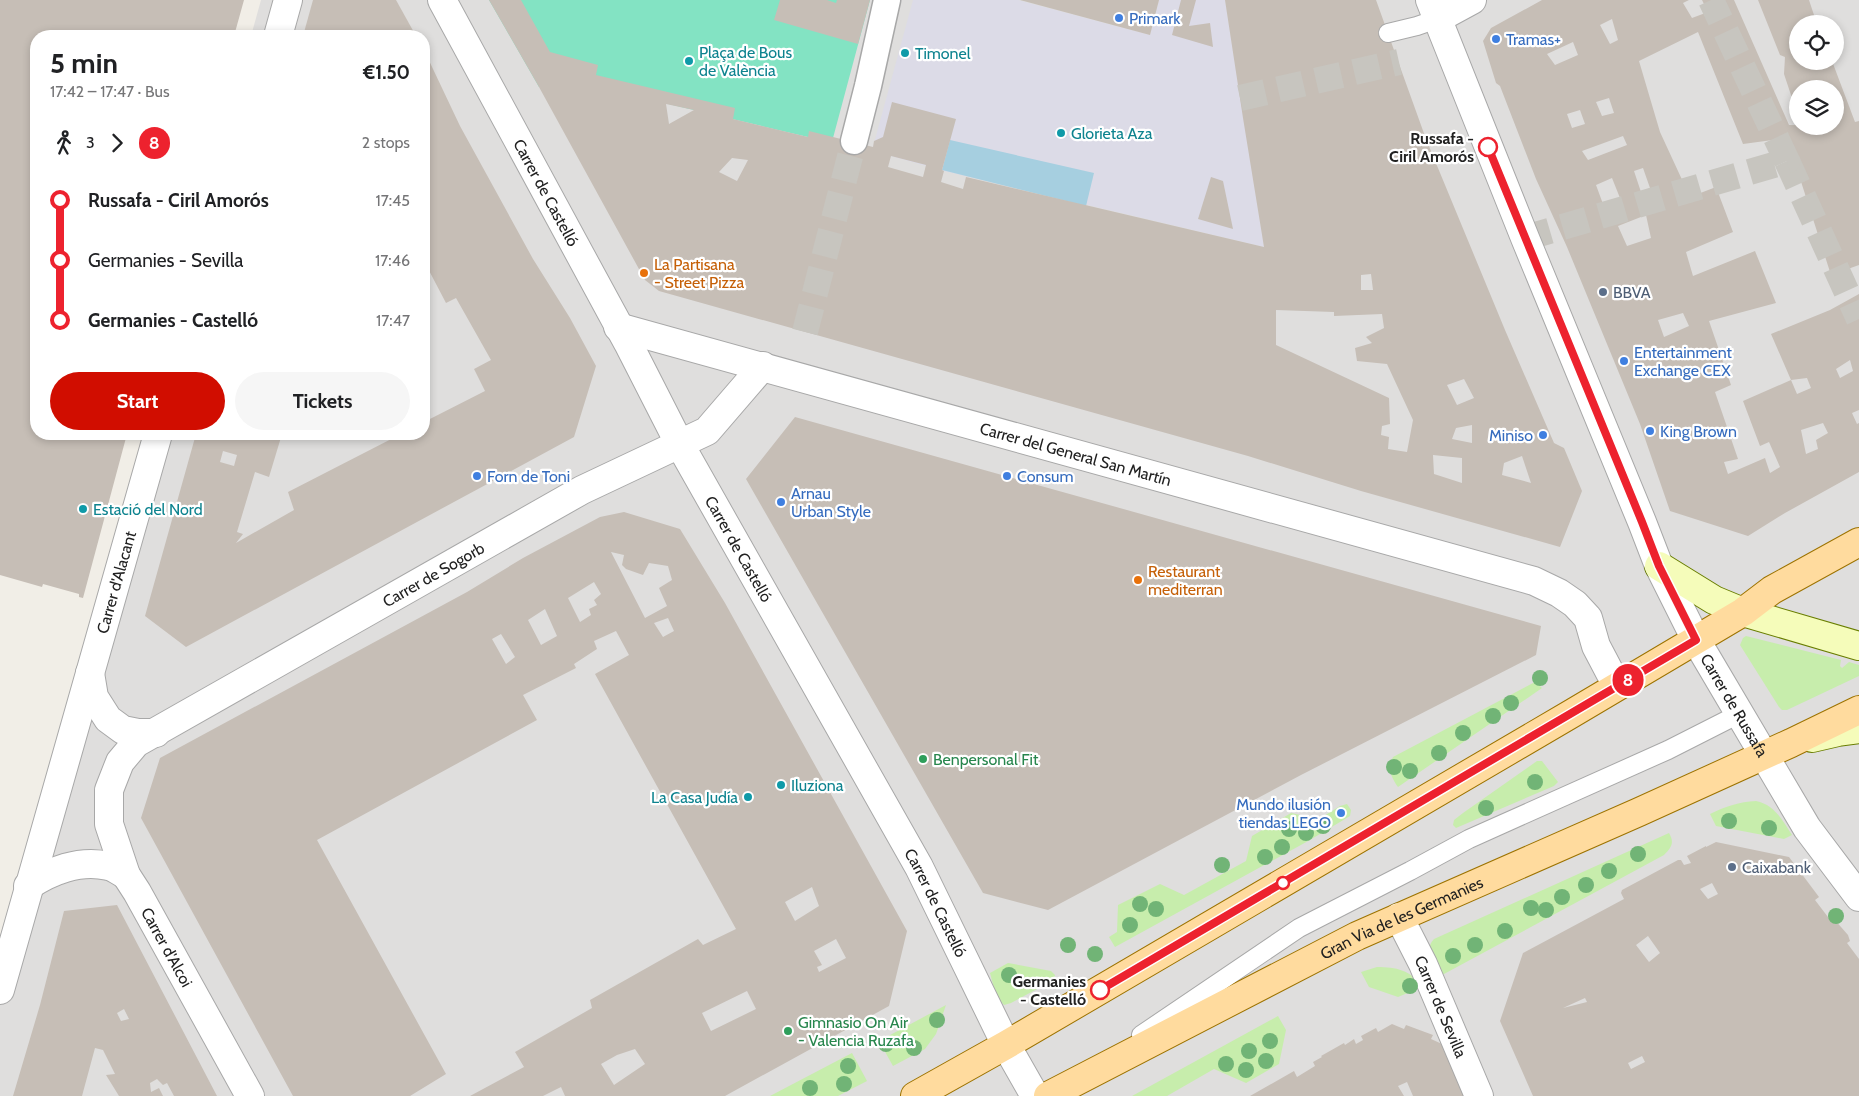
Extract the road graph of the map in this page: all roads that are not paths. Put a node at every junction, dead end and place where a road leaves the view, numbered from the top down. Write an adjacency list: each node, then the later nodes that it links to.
1 (288, 0): 6 (street)
2 (442, 0): 9 (street, Carrer de Castelló)
3 (887, 0): 8 (street)
4 (1472, 0): 5 (street)
5 (1433, 9): 7 (lane); 14 (street, Carrer de Russafa)
6 (280, 30)
7 (1388, 33)
8 (854, 141)
9 (618, 327): 10 (street, Carrer del General San Martín); 12 (street, Carrer de Castelló)
10 (763, 366): 12 (street, Carrer de Sogorb); 19 (street, Carrer del General San Martín)
11 (156, 440): 18 (street, Carrer d'Alacant)
12 (679, 443): 23 (street, Carrer de Sogorb); 32 (street, Carrer de Castelló)
13 (1859, 542): 15 (main road)
14 (1659, 566): 15 (main road); 16 (street, Carrer de Russafa)
15 (1742, 612): 16 (main road); 17 (main road)
16 (1696, 640): 19 (main road); 21 (street, Carrer de Russafa)
17 (1859, 646)
18 (90, 673): 23 (street, Carrer d'Alacant); 28 (street, Carrer d'Alacant)
19 (1617, 686): 32 (main road)
20 (1859, 710): 24 (main road, Gran Via de les Germanies)
21 (1739, 714): 25 (street, Carrer de Russafa); 36 (lane)
22 (1859, 729): 24 (main road)
23 (156, 733): 26 (street, Carrer de Sogorb)
24 (1791, 743): 25 (main road, Gran Via de les Germanies)
25 (1763, 756): 29 (street, Carrer de Russafa); 30 (main road, Gran Via de les Germanies)
26 (109, 790): 27 (street, Carrer d'Alcoi)
27 (126, 875): 28 (street); 33 (street, Carrer d'Alcoi)
28 (28, 886): 31 (street, Carrer d'Alacant)
29 (1859, 897)
30 (1399, 917): 36 (main road, Gran Via de les Germanies); 37 (street, Carrer de Sevilla)
31 (0, 990)
32 (1006, 1045): 34 (main road); 35 (street, Carrer de Castelló)
33 (250, 1096)
34 (915, 1096)
35 (1036, 1096)
36 (1047, 1096)
37 (1480, 1096)

